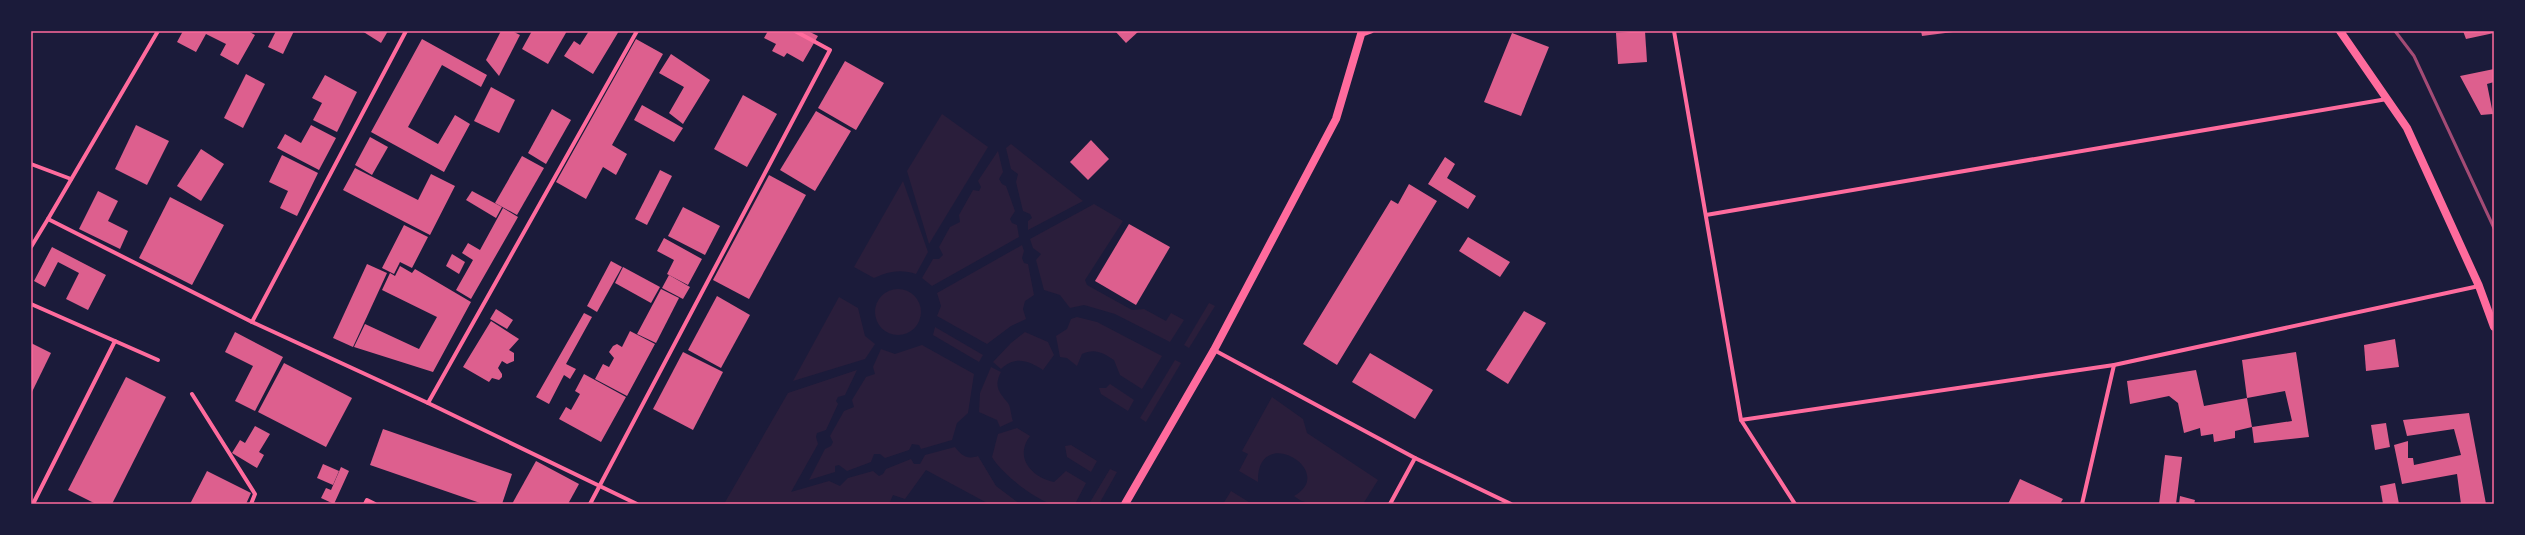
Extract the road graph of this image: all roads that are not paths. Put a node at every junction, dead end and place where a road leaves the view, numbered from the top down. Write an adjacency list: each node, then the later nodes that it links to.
1 (158, 31): 11 (street)
2 (406, 31): 17 (street)
3 (638, 31): 24 (street)
4 (795, 31): 27 (street)
5 (1372, 31): 8 (street)
6 (1674, 31): 12 (street)
7 (2340, 31): 9 (main road)
8 (1362, 33): 20 (main road)
9 (2387, 99): 12 (street); 15 (main road)
10 (31, 164): 11 (street)
11 (71, 179): 13 (street)
12 (1706, 215): 25 (street)
13 (48, 219): 14 (street); 17 (street)
14 (31, 247)
15 (2478, 286): 18 (main road); 22 (street)
16 (31, 304): 19 (street)
17 (252, 322): 24 (street)
18 (2494, 326)
19 (116, 341): 21 (street); 28 (street)
20 (1214, 350): 26 (street); 34 (main road)
21 (158, 360)
22 (2114, 365): 25 (street); 38 (street)
23 (192, 394): 29 (street)
24 (428, 403): 27 (street)
25 (1741, 420): 37 (street)
26 (1415, 458): 35 (street); 36 (street)
27 (600, 485): 32 (street); 33 (street)
28 (33, 504)
29 (251, 504)
30 (365, 504): 31 (street)
31 (375, 504)
32 (590, 504)
33 (637, 504)
34 (1124, 504)
35 (1390, 504)
36 (1511, 504)
37 (1795, 504)
38 (2082, 504)

